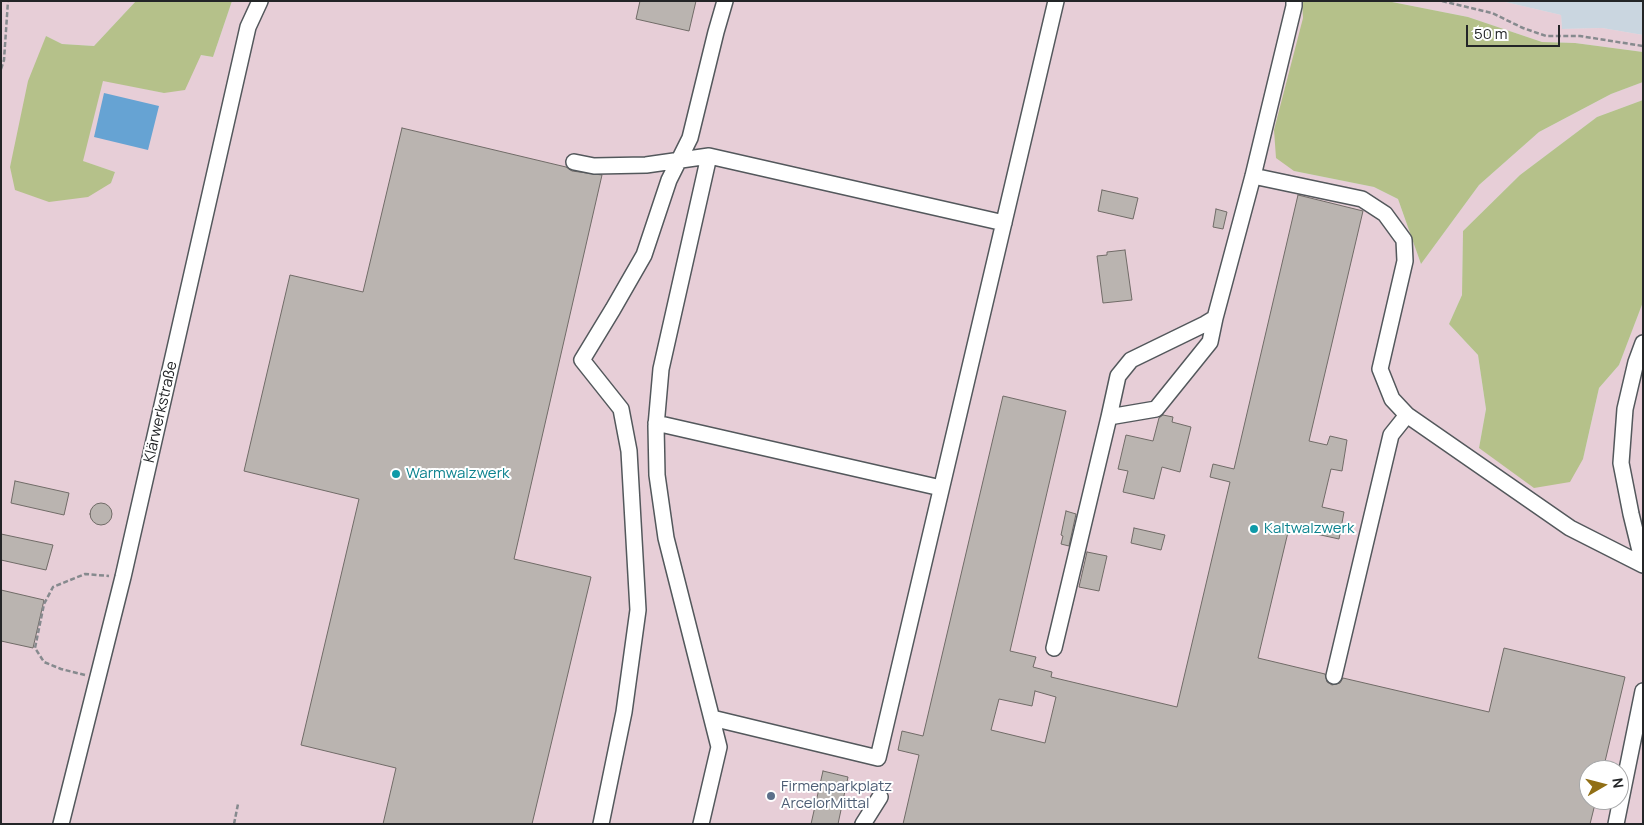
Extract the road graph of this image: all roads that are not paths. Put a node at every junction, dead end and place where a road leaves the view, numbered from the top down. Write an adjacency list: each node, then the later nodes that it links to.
1 (260, 1): 22 (street, Klärwerkstraße)
2 (725, 1): 6 (street)
3 (1056, 1): 9 (street)
4 (1294, 1): 8 (street)
5 (709, 156): 6 (street); 9 (street); 14 (street)
6 (679, 160): 7 (street); 23 (street)
7 (574, 162)
8 (1253, 176): 10 (street); 12 (street)
9 (1004, 223): 15 (street)
10 (1215, 318): 13 (street); 13 (street)
11 (1643, 343): 16 (street)
12 (1407, 414): 16 (street); 18 (street)
13 (1109, 418): 17 (street)
14 (656, 423): 15 (street); 20 (street)
15 (941, 488): 20 (street)
16 (1643, 564)
17 (1054, 648)
18 (1334, 676)
19 (1643, 691): 26 (street)
20 (712, 718): 24 (street)
21 (880, 797): 25 (street)
22 (61, 824)
23 (601, 824)
24 (701, 824)
25 (863, 824)
26 (1616, 824)

